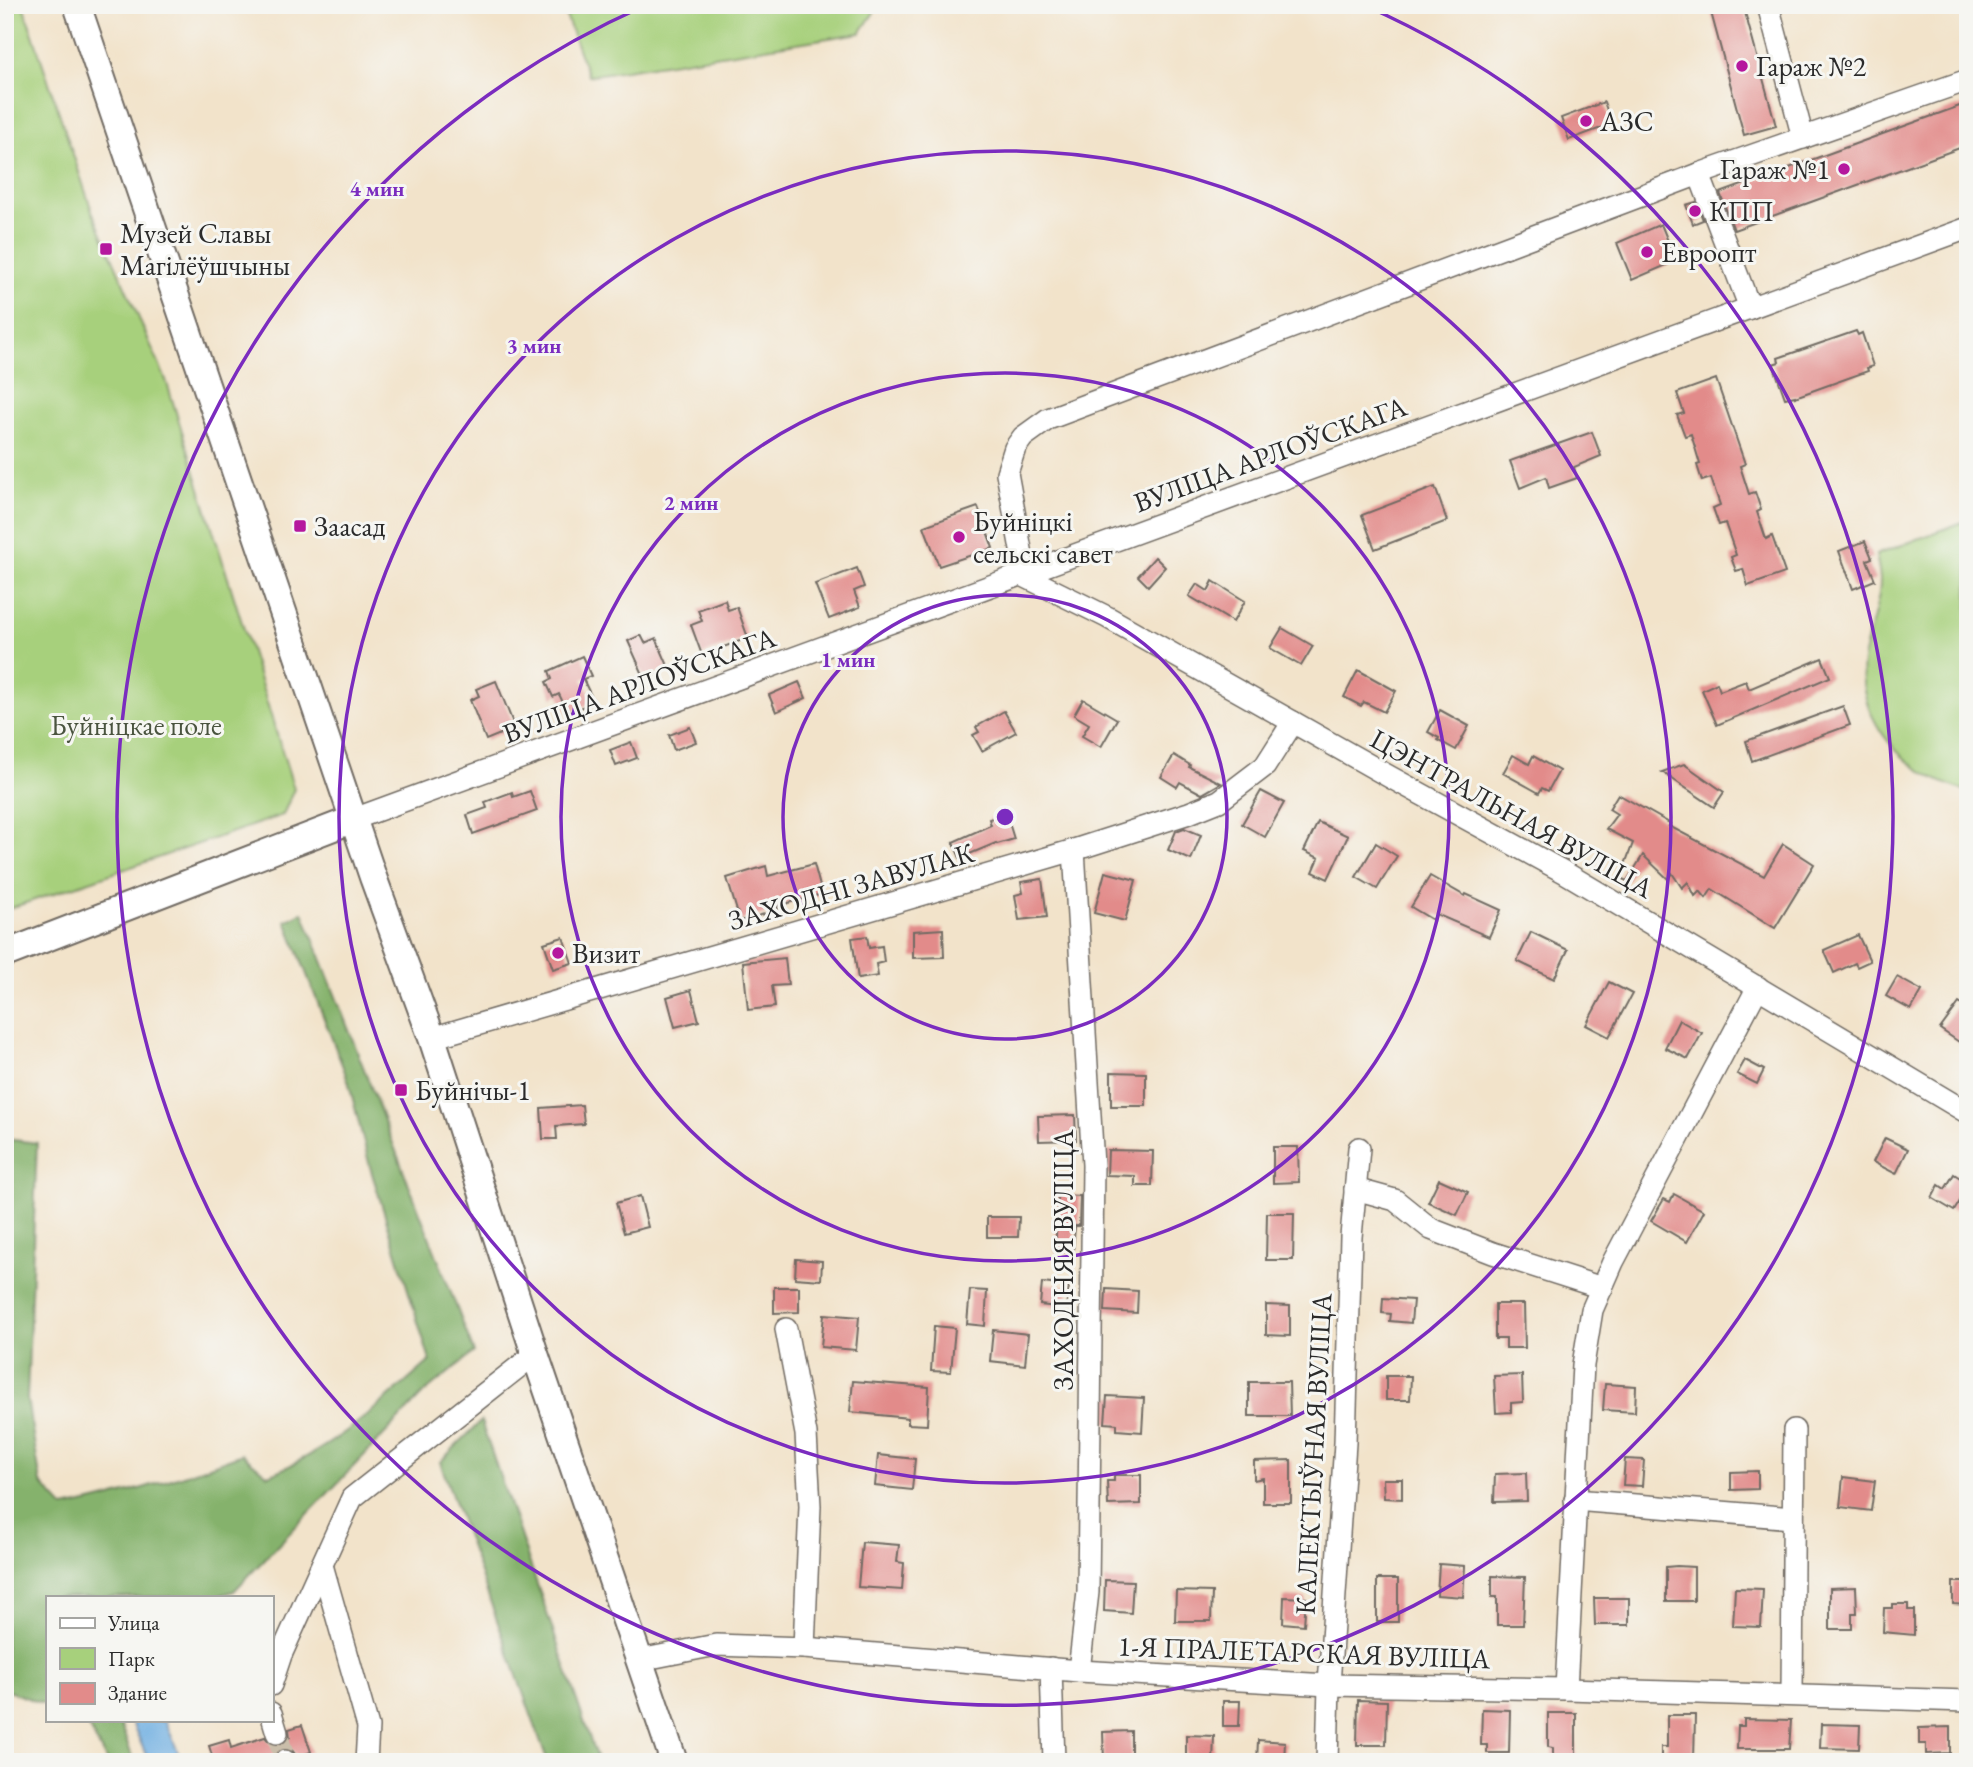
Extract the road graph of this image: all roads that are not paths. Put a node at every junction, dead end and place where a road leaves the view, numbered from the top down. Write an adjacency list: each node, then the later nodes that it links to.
1 (77, 5): 10 (main road)
2 (1768, 5): 4 (street)
3 (1968, 80): 4 (street)
4 (1802, 138): 5 (street)
5 (1699, 174): 7 (street); 8 (street)
6 (1968, 228): 7 (street, ВУЛІЦА АРЛОЎСКАГА)
7 (1755, 306): 8 (street, ВУЛІЦА АРЛОЎСКАГА)
8 (1022, 575): 9 (street, ЦЭНТРАЛЬНАЯ ВУЛІЦА); 10 (street, ВУЛІЦА АРЛОЎСКАГА)
9 (1293, 722): 11 (street, ЗАХОДНІ ЗАВУЛАК); 13 (street, ЦЭНТРАЛЬНАЯ ВУЛІЦА)
10 (354, 819): 12 (main road); 14 (main road)
11 (1074, 850): 14 (street, ЗАХОДНІ ЗАВУЛАК); 28 (street, ЗАХОДНЯЯ ВУЛІЦА)
12 (5, 954)
13 (1758, 987): 15 (street, ЦЭНТРАЛЬНАЯ ВУЛІЦА); 18 (street)
14 (432, 1038): 20 (main road)
15 (1968, 1113)
16 (1359, 1148): 17 (street, КАЛЕКТЫЎНАЯ ВУЛІЦА)
17 (1355, 1189): 18 (street); 30 (street, КАЛЕКТЫЎНАЯ ВУЛІЦА)
18 (1602, 1288): 22 (street)
19 (786, 1329): 25 (street)
20 (535, 1354): 24 (street); 26 (main road)
21 (1794, 1430): 23 (street)
22 (1576, 1500): 23 (street); 31 (street)
23 (1793, 1518): 32 (street)
24 (322, 1565): 29 (street); 34 (street)
25 (804, 1648): 26 (street, 1-Я ПРАЛЕТАРСКАЯ ВУЛІЦА); 27 (street, 1-Я ПРАЛЕТАРСКАЯ ВУЛІЦА)
26 (640, 1660): 35 (main road)
27 (1051, 1668): 28 (street, 1-Я ПРАЛЕТАРСКАЯ ВУЛІЦА); 36 (street)
28 (1079, 1671): 30 (street, 1-Я ПРАЛЕТАРСКАЯ ВУЛІЦА)
29 (273, 1679)
30 (1329, 1685): 31 (street, 1-Я ПРАЛЕТАРСКАЯ ВУЛІЦА); 37 (street, КАЛЕКТЫЎНАЯ ВУЛІЦА)
31 (1566, 1689): 32 (street, 1-Я ПРАЛЕТАРСКАЯ ВУЛІЦА)
32 (1791, 1695): 33 (street, 1-Я ПРАЛЕТАРСКАЯ ВУЛІЦА)
33 (1968, 1701)
34 (366, 1762)
35 (674, 1762)
36 (1055, 1762)
37 (1327, 1762)

